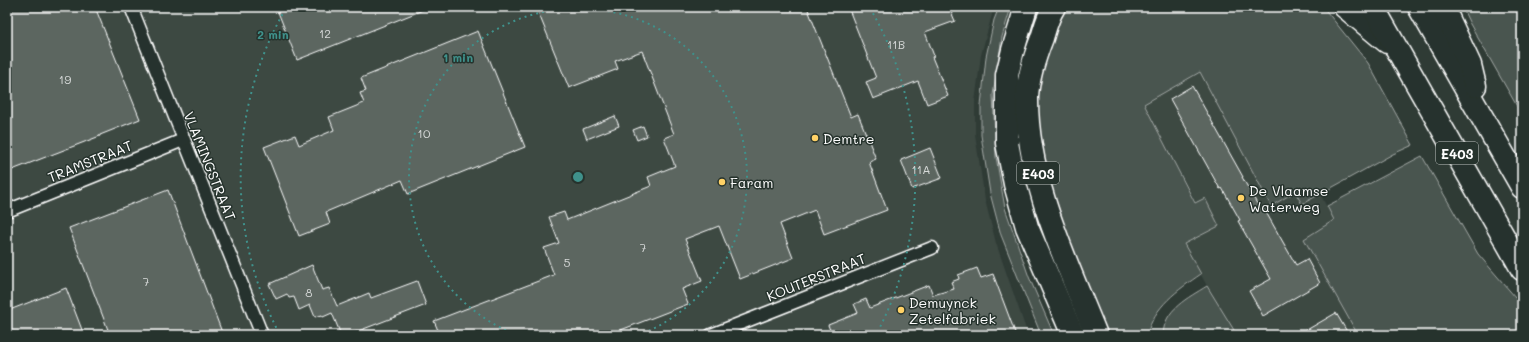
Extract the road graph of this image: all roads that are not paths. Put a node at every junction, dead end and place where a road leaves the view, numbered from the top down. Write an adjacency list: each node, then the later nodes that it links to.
1 (131, 7): 10 (street, VLAMINGSTRAAT)
2 (1026, 7): 17 (highway, E403)
3 (1054, 7): 18 (highway, E403)
4 (1345, 7): 8 (highway, E403)
5 (1373, 7): 8 (highway, E403)
6 (1419, 7): 9 (highway, E403)
7 (1443, 7): 9 (highway, E403)
8 (1399, 52): 14 (highway, E403)
9 (1481, 114): 11 (highway, E403)
10 (183, 140): 12 (street, TRAMSTRAAT); 15 (street, VLAMINGSTRAAT)
11 (1522, 187)
12 (7, 211)
13 (932, 248): 16 (street, KOUTERSTRAAT)
14 (1522, 268)
15 (262, 335)
16 (711, 335)
17 (1073, 335)
18 (1096, 335)

